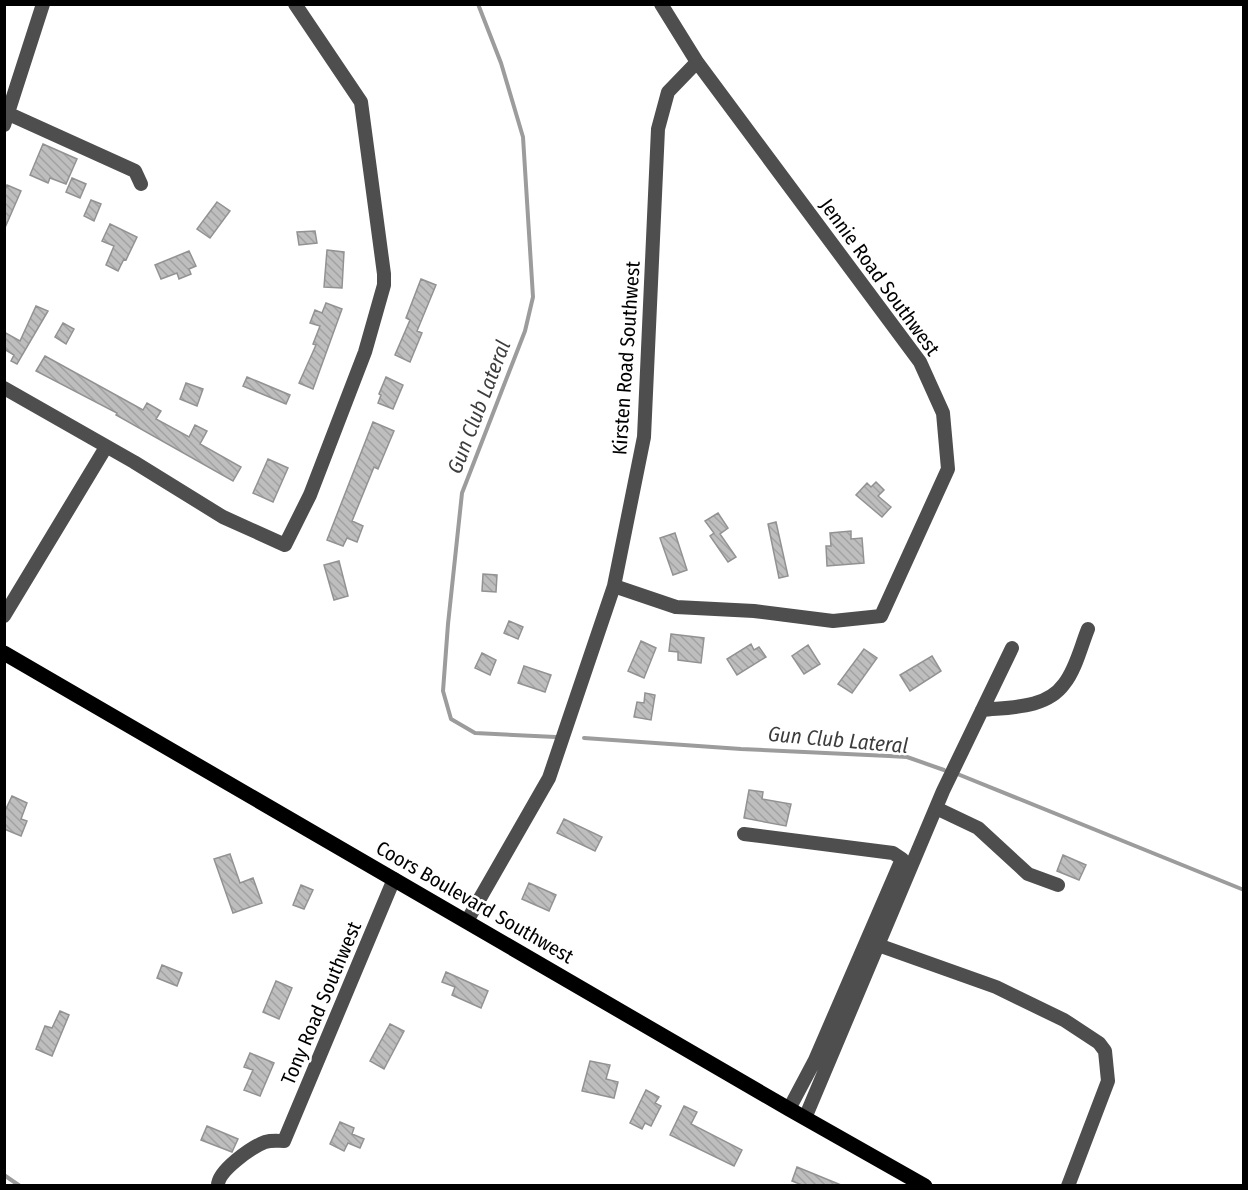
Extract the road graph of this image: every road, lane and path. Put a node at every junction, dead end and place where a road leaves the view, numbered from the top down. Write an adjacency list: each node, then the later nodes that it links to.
1 (43, 4): 5 (street)
2 (295, 4): 8 (street)
3 (661, 4): 4 (street, Jennie Road Southwest)
4 (697, 62): 9 (street, Kirsten Road Southwest); 9 (street, Jennie Road Southwest)
5 (7, 119): 6 (street)
6 (141, 184)
7 (4, 388): 8 (street)
8 (106, 447): 10 (street)
9 (614, 586): 19 (street, Kirsten Road Southwest)
10 (4, 616)
11 (1088, 629): 14 (street)
12 (1011, 648): 14 (street)
13 (4, 653): 17 (main road, Coors Boulevard Southwest)
14 (982, 710): 15 (street)
15 (936, 808): 18 (street); 20 (street)
16 (744, 834): 21 (street)
17 (394, 879): 19 (main road, Coors Boulevard Southwest); 23 (street, Tony Road Southwest)
18 (1058, 885)
19 (467, 921): 21 (main road, Coors Boulevard Southwest)
20 (878, 945): 22 (street); 25 (street)
21 (789, 1109): 22 (main road, Coors Boulevard Southwest)
22 (804, 1118): 24 (main road, Coors Boulevard Southwest)
23 (218, 1185)
24 (925, 1185)
25 (1068, 1185)

